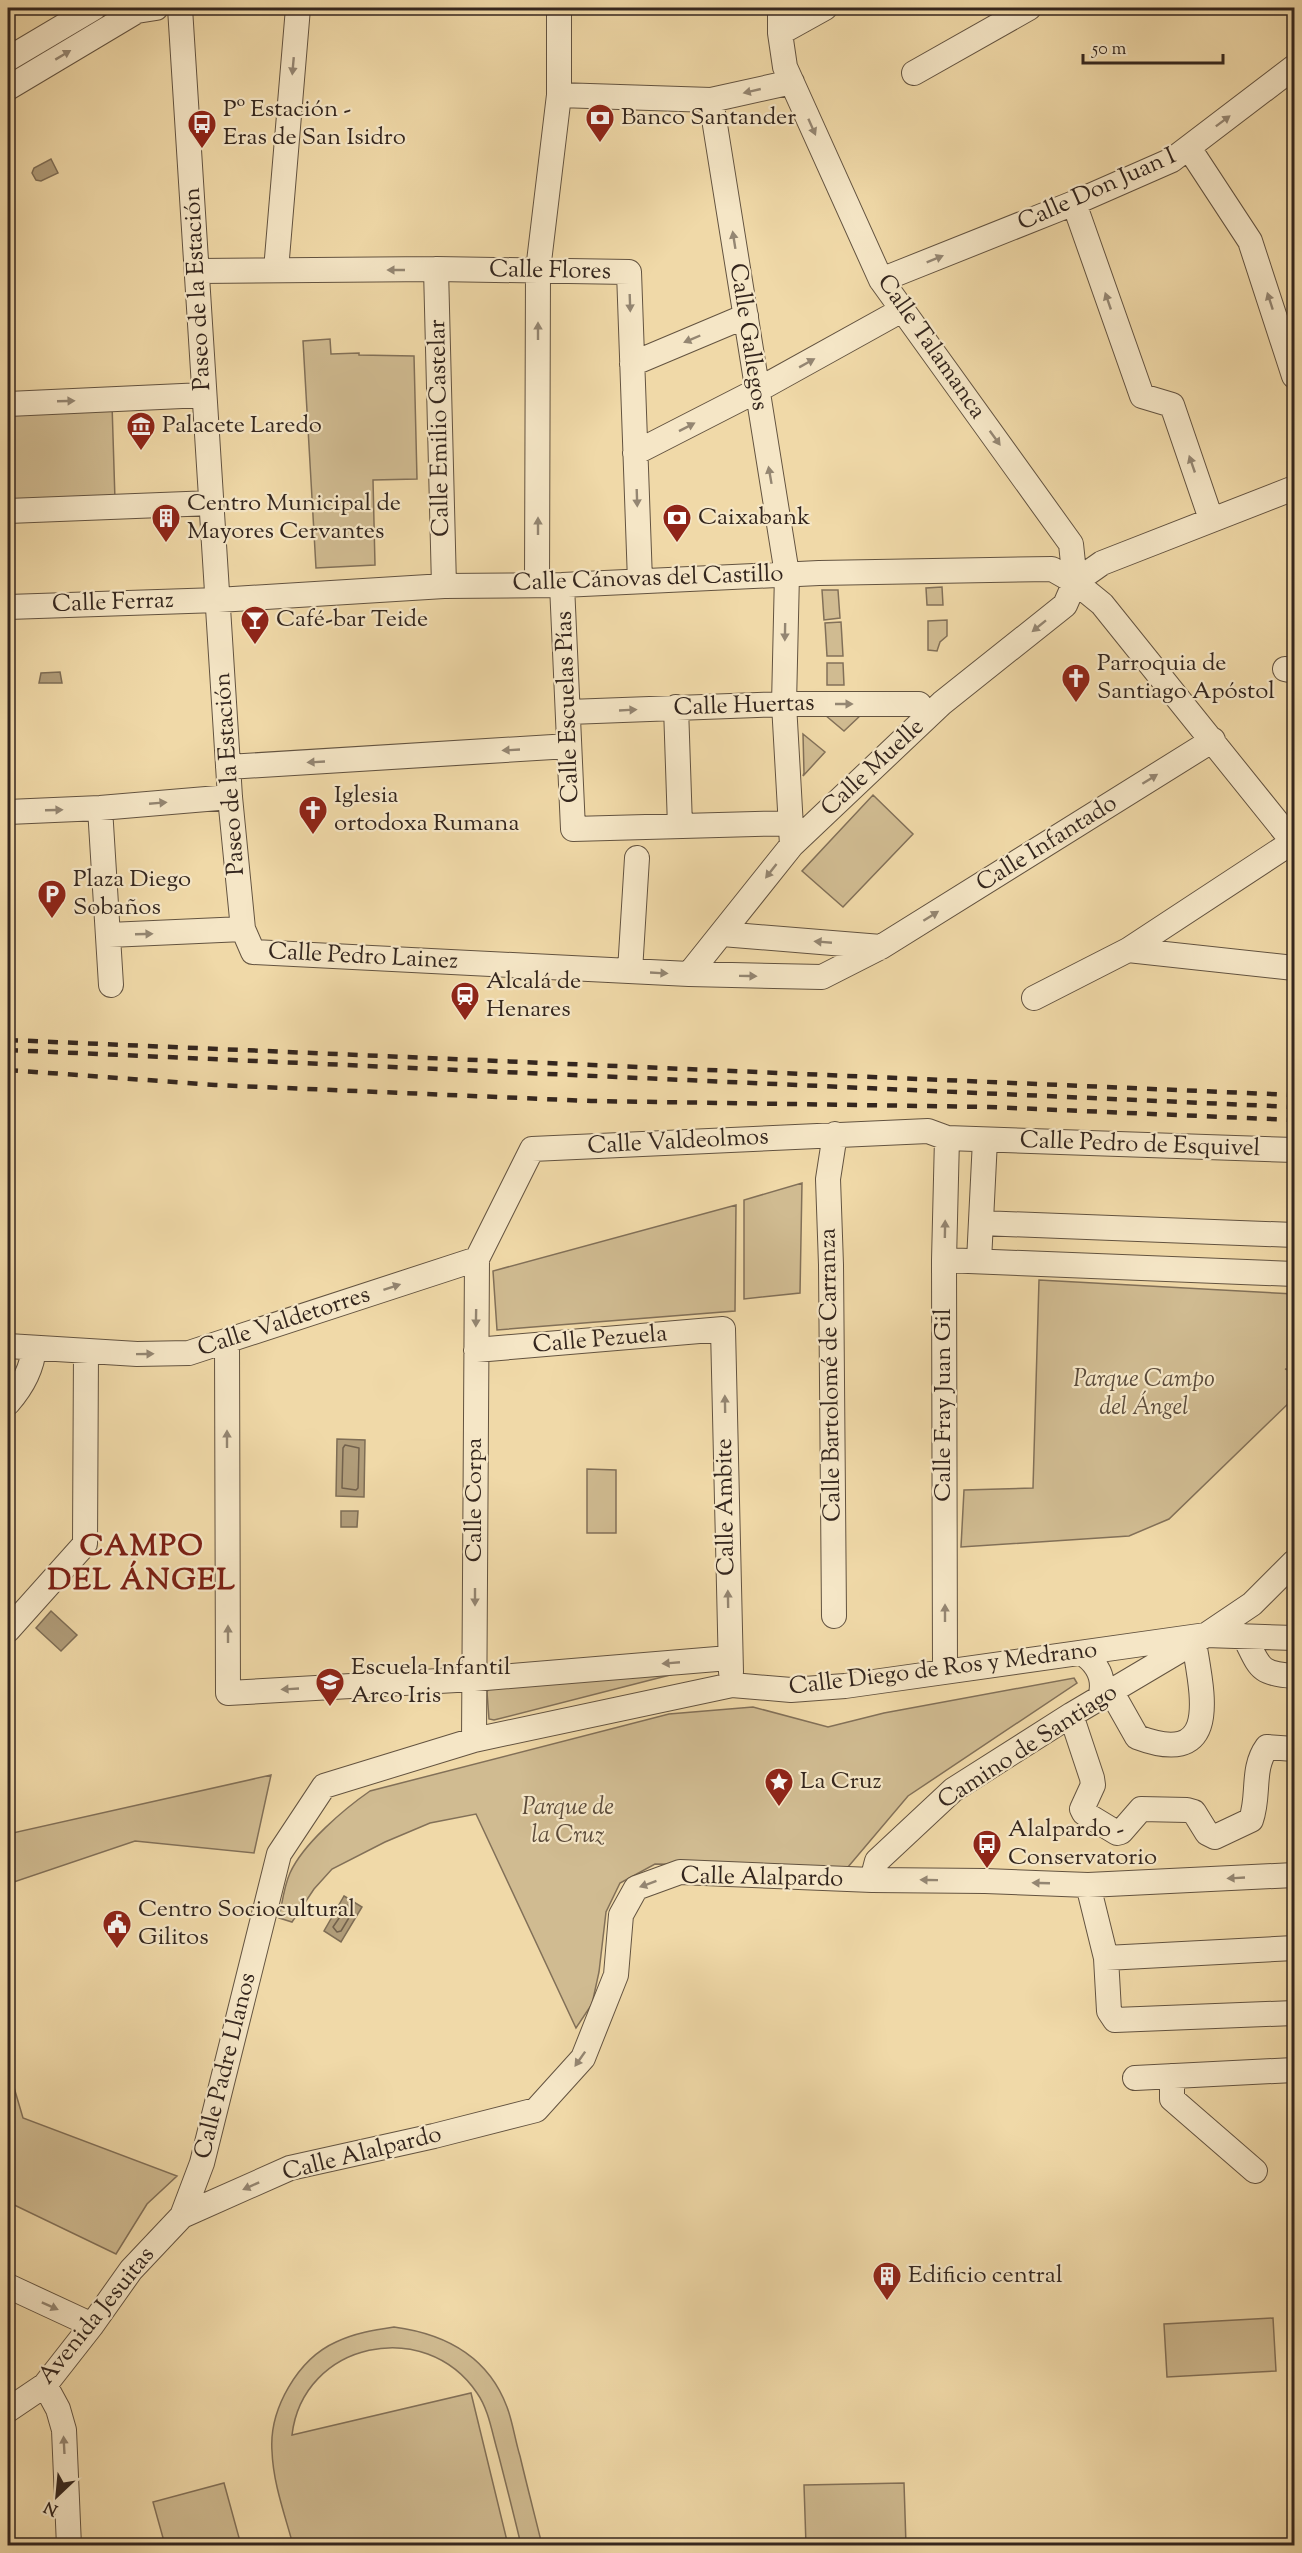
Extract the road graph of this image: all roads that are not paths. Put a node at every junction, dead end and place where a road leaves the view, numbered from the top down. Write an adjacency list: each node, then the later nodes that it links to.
1 (94, 8): 10 (street)
2 (156, 8): 14 (street, one-way to 2)
3 (180, 8): 22 (street, Paseo de la Estación)
4 (298, 8): 20 (street, one-way to 20)
5 (559, 8): 15 (street)
6 (780, 8): 9 (street, Calle Talamanca)
7 (825, 8): 9 (street)
8 (1029, 8): 12 (street)
9 (780, 33): 13 (street, Calle Talamanca)
10 (8, 59)
11 (1294, 67): 17 (street, Calle Don Juan I, one-way to 11)
12 (914, 73)
13 (792, 82): 16 (street, one-way to 16); 23 (street, Calle Talamanca, one-way to 23)
14 (8, 88)
15 (559, 95): 16 (street); 21 (street)
16 (711, 100): 25 (street, Calle Gallegos, one-way to 16)
17 (1189, 148): 18 (street, Calle Don Juan I); 27 (street, one-way to 17)
18 (1074, 203): 23 (street, Calle Don Juan I, one-way to 18); 35 (street, one-way to 18)
19 (436, 269): 20 (street, Calle Flores, one-way to 20); 21 (street, Calle Flores); 41 (street, Calle Emilio Castelar)
20 (276, 270): 22 (street, Calle Flores)
21 (538, 270): 26 (street, Calle Flores, one-way to 26); 39 (street, one-way to 21)
22 (198, 271): 29 (street, Paseo de la Estación)
23 (881, 280): 24 (street, Calle Talamanca)
24 (902, 310): 28 (street, one-way to 24); 38 (street, Calle Talamanca, one-way to 38)
25 (746, 316): 26 (street, one-way to 26); 28 (street, Calle Gallegos)
26 (632, 364): 31 (street, Calle Flores)
27 (1294, 376)
28 (756, 392): 31 (street, one-way to 28); 36 (street, Calle Gallegos, one-way to 28)
29 (204, 395): 30 (street, one-way to 29); 33 (street, Paseo de la Estación)
30 (8, 404)
31 (635, 453): 37 (street, Calle Flores, one-way to 37)
32 (1294, 488): 35 (street)
33 (212, 503): 34 (street); 42 (street, Paseo de la Estación)
34 (8, 511)
35 (1210, 519): 38 (street)
36 (787, 574): 37 (street, Calle Cánovas del Castillo); 38 (street, Calle Cánovas del Castillo); 44 (street, Calle Gallegos, one-way to 44)
37 (639, 581): 40 (street, Calle Cánovas del Castillo)
38 (1075, 582): 48 (street, Calle Cánovas del Castillo); 55 (street, Calle Muelle, one-way to 55)
39 (537, 585): 40 (street, Calle Cánovas del Castillo); 41 (street, Calle Cánovas del Castillo)
40 (562, 585): 47 (street, Calle Escuelas Pías)
41 (444, 586): 42 (street, Calle Cánovas del Castillo)
42 (218, 600): 43 (street, Calle Ferraz); 50 (street, Paseo de la Estación)
43 (8, 607)
44 (784, 704): 45 (street, Calle Huertas, one-way to 45); 46 (street, Calle Huertas); 55 (street, Calle Gallegos)
45 (919, 704)
46 (676, 707): 47 (street, Calle Huertas, one-way to 46); 54 (street)
47 (569, 712): 49 (street, Calle Escuelas Pías)
48 (1213, 740): 56 (street, Calle Cánovas del Castillo); 61 (street, Calle Infantado, one-way to 48)
49 (569, 746): 50 (street, one-way to 50); 54 (street, Calle Escuelas Pías)
50 (228, 767): 51 (street, Paseo de la Estación)
51 (230, 797): 52 (street, one-way to 51); 58 (street, Paseo de la Estación)
52 (100, 808): 53 (street, one-way to 52); 60 (street)
53 (8, 812)
54 (680, 826): 55 (street)
55 (791, 834): 59 (street, Calle Muelle, one-way to 59)
56 (1294, 841): 62 (street)
57 (637, 858): 64 (street)
58 (243, 929): 60 (street, one-way to 58); 64 (street, Calle Pedro Lainez)
59 (722, 934): 61 (street, one-way to 59); 65 (street, Calle Muelle)
60 (109, 935): 67 (street)
61 (881, 947): 66 (street, Calle Infantado)
62 (1128, 950): 63 (street); 68 (street)
63 (1294, 968)
64 (630, 971): 65 (street, Calle Pedro Lainez, one-way to 65)
65 (689, 974): 66 (street, Calle Pedro Lainez, one-way to 66)
66 (822, 977)
67 (111, 984)
68 (1034, 998)
69 (835, 1134): 70 (street, Calle Valdeolmos); 75 (street, Calle Valdeolmos); 87 (street, Calle Bartolomé de Carranza)
70 (947, 1138): 71 (street, Calle Pedro de Esquivel); 76 (street, Calle Fray Juan Gil, one-way to 70)
71 (985, 1140): 72 (street, Calle Pedro de Esquivel); 73 (street)
72 (1294, 1150)
73 (981, 1223): 74 (street); 77 (street)
74 (1294, 1235)
75 (477, 1259): 80 (street, Calle Valdetorres, one-way to 75); 83 (street, Calle Corpa, one-way to 83)
76 (944, 1260): 77 (street); 94 (street, Calle Fray Juan Gil, one-way to 76)
77 (979, 1261): 78 (street)
78 (1294, 1274)
79 (723, 1329): 83 (street, Calle Pezuela); 93 (street, Calle Ambite, one-way to 79)
80 (227, 1342): 84 (street, Calle Valdetorres, one-way to 80); 96 (street, one-way to 80)
81 (8, 1346): 82 (street, Calle Valdetorres)
82 (34, 1348): 84 (street, Calle Valdetorres); 85 (street)
83 (476, 1350): 96 (street, Calle Corpa, one-way to 96)
84 (87, 1351): 88 (street)
85 (8, 1403)
86 (1294, 1562): 91 (street, Calle Diego de Ros y Medrano)
87 (834, 1616)
88 (8, 1630)
89 (1244, 1636): 90 (street); 91 (street); 95 (street)
90 (1294, 1638)
91 (1200, 1639): 92 (street, Calle Diego de Ros y Medrano); 98 (street, Camino de Santiago); 98 (street)
92 (1082, 1653): 94 (street, Calle Diego de Ros y Medrano); 98 (street)
93 (729, 1658): 96 (street, one-way to 96); 97 (street, Calle Ambite)
94 (945, 1671): 97 (street, Calle Diego de Ros y Medrano)
95 (1294, 1676)
96 (474, 1679): 100 (street, Calle Corpa)
97 (732, 1685): 100 (street, Calle Diego de Ros y Medrano)
98 (1106, 1695): 99 (street, Camino de Santiago)
99 (1071, 1715): 101 (street); 104 (street, Camino de Santiago)
100 (474, 1740): 102 (street, Calle Diego de Ros y Medrano)
101 (1294, 1749)
102 (324, 1786): 113 (street, Calle Padre Llanos)
103 (1294, 1875): 105 (street, Calle Alalpardo, one-way to 105)
104 (872, 1880): 105 (street, Calle Alalpardo, one-way to 104); 113 (street, Calle Alalpardo, one-way to 113)
105 (1089, 1885): 107 (street)
106 (1294, 1948): 107 (street)
107 (1106, 1958): 108 (street)
108 (1294, 2013)
109 (1294, 2070): 110 (street)
110 (1172, 2076): 111 (street); 112 (street)
111 (1135, 2078)
112 (1255, 2171)
113 (182, 2216): 115 (street, Avenida Jesuitas)
114 (8, 2286): 115 (street, one-way to 115)
115 (92, 2325): 116 (street, Avenida Jesuitas)
116 (43, 2387): 117 (street, Avenida Jesuitas); 118 (street, one-way to 116)
117 (8, 2410)
118 (69, 2546)

